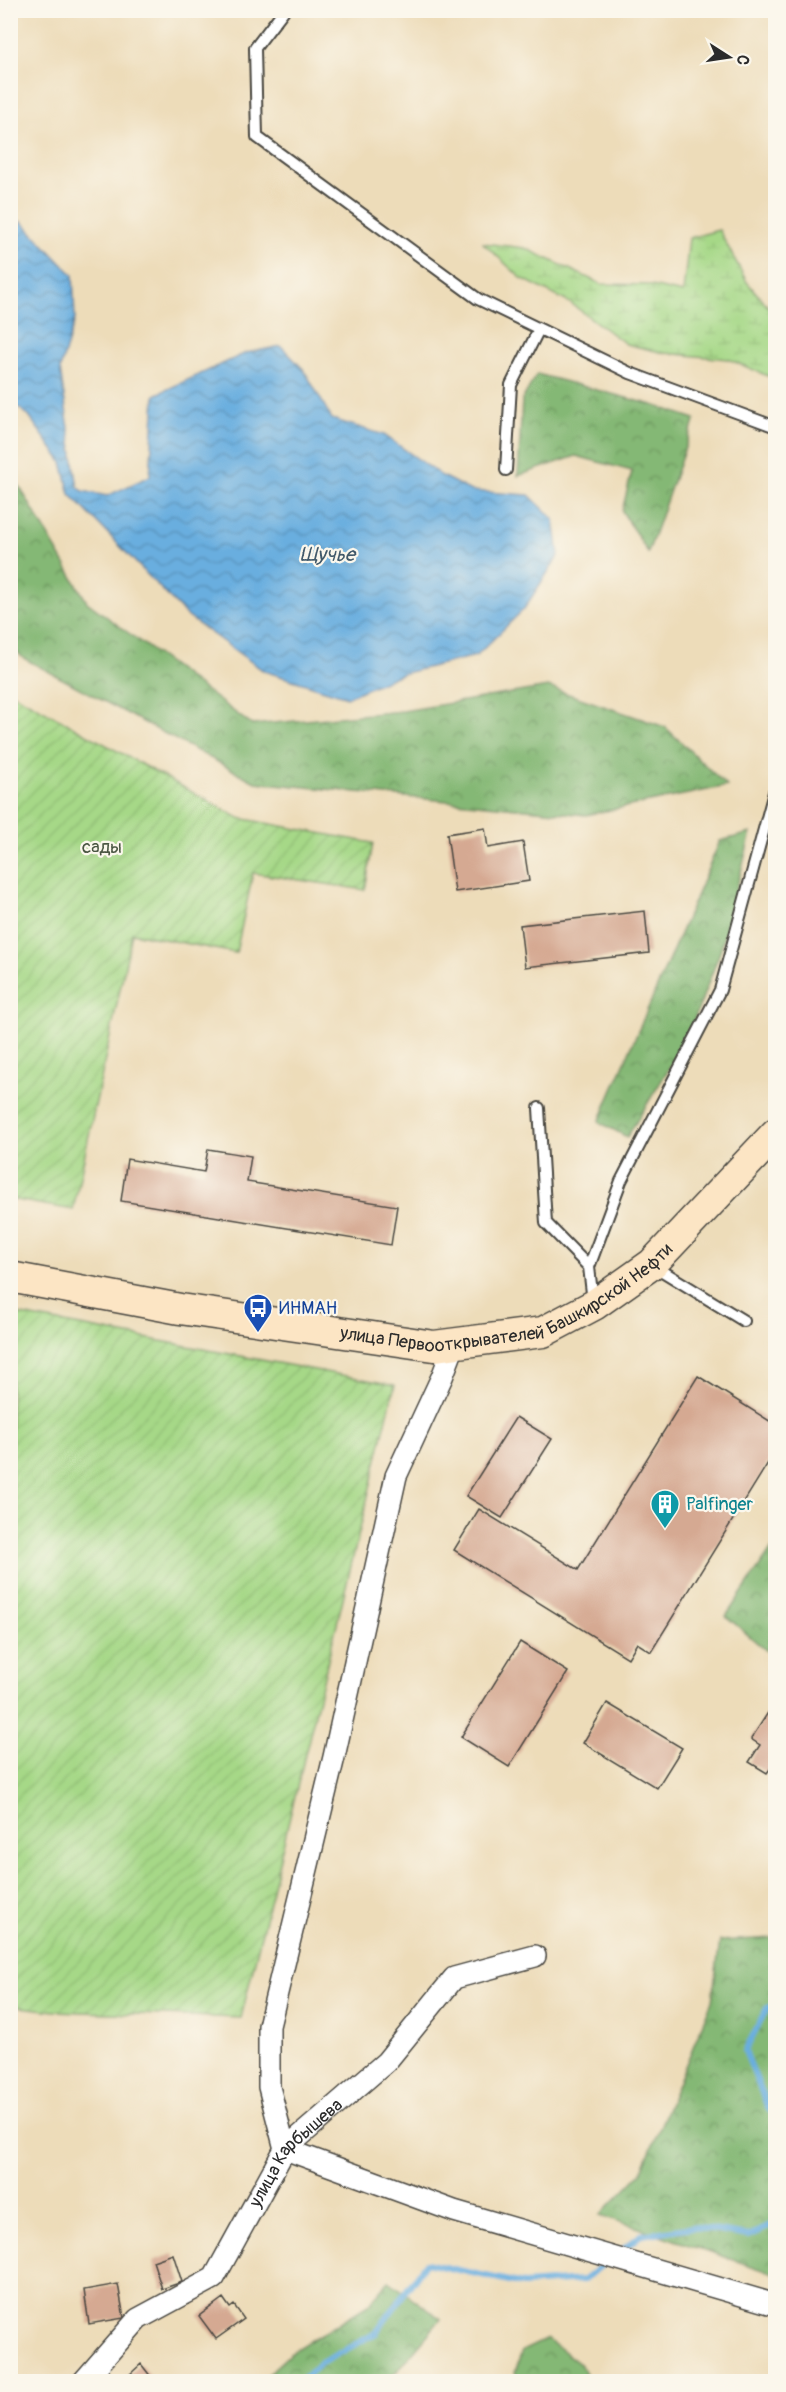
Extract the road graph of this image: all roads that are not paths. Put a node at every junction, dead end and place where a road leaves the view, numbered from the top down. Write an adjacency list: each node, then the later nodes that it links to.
1 (284, 10): 2 (lane)
2 (539, 329): 3 (lane); 4 (lane)
3 (776, 428)
4 (506, 470)
5 (776, 785): 9 (lane)
6 (539, 1108): 9 (lane)
7 (776, 1133): 8 (street, улица Первооткрывателей Башкирской Нефти)
8 (652, 1264): 11 (street, улица Первооткрывателей Башкирской Нефти); 12 (lane)
9 (589, 1267): 11 (lane)
10 (10, 1277): 13 (street, улица Первооткрывателей Башкирской Нефти)
11 (594, 1305): 13 (street, улица Первооткрывателей Башкирской Нефти)
12 (744, 1321)
13 (455, 1343): 15 (street)
14 (535, 1956): 15 (street, улица Карбышева)
15 (285, 2149): 16 (street); 17 (street, улица Карбышева)
16 (776, 2305)
17 (83, 2382)

